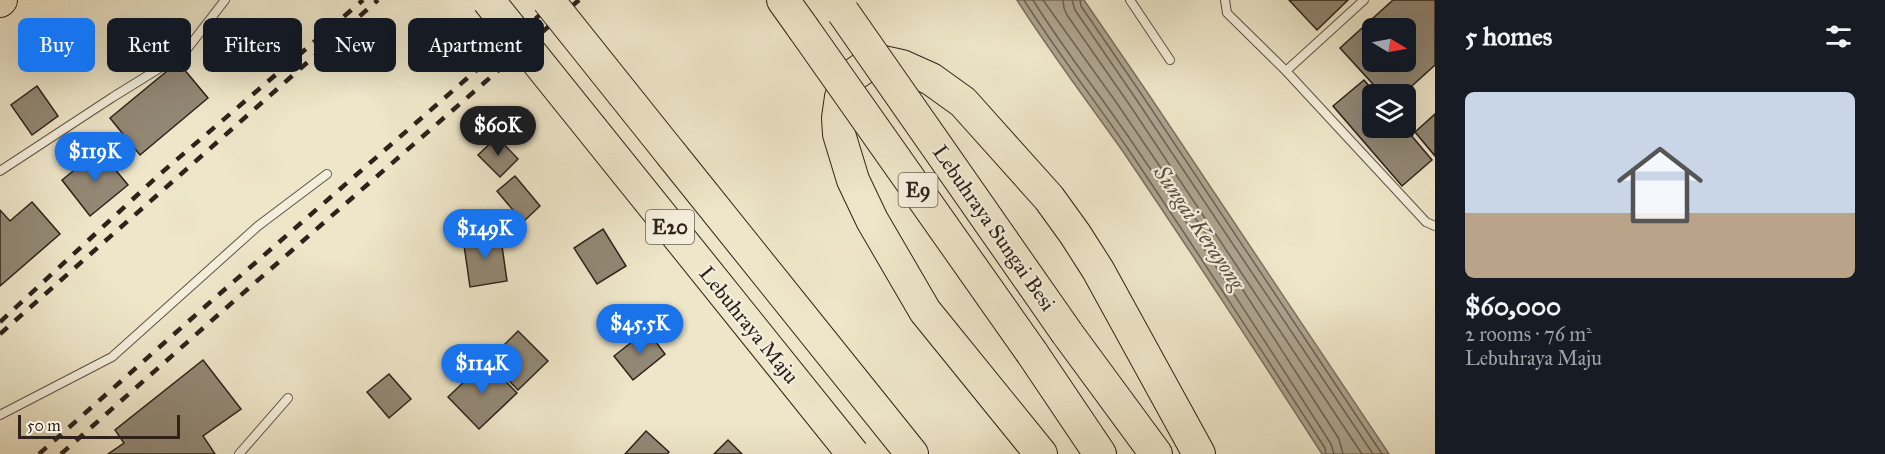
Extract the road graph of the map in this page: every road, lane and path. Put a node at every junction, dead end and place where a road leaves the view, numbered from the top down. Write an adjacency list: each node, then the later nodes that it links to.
1 (225, 0): 11 (lane)
2 (488, 0): 17 (highway, Lebuhraya Maju / E20, bridge)
3 (548, 0): 18 (highway, E20, bridge)
4 (783, 0): 20 (highway, Lebuhraya Sungai Besi / E9, bridge)
5 (835, 0): 21 (highway, Lebuhraya Sungai Besi / E9, bridge)
6 (1130, 0): 9 (lane)
7 (1225, 0): 10 (lane)
8 (1364, 0): 10 (lane)
9 (1170, 60)
10 (1286, 71): 13 (lane)
11 (0, 171)
12 (327, 174): 15 (lane)
13 (1435, 226)
14 (288, 398): 16 (lane)
15 (0, 415)
16 (239, 454)
17 (853, 454)
18 (912, 454)
19 (1041, 454): 22 (highway)
20 (1100, 454)
21 (1156, 454)
22 (1199, 454)

